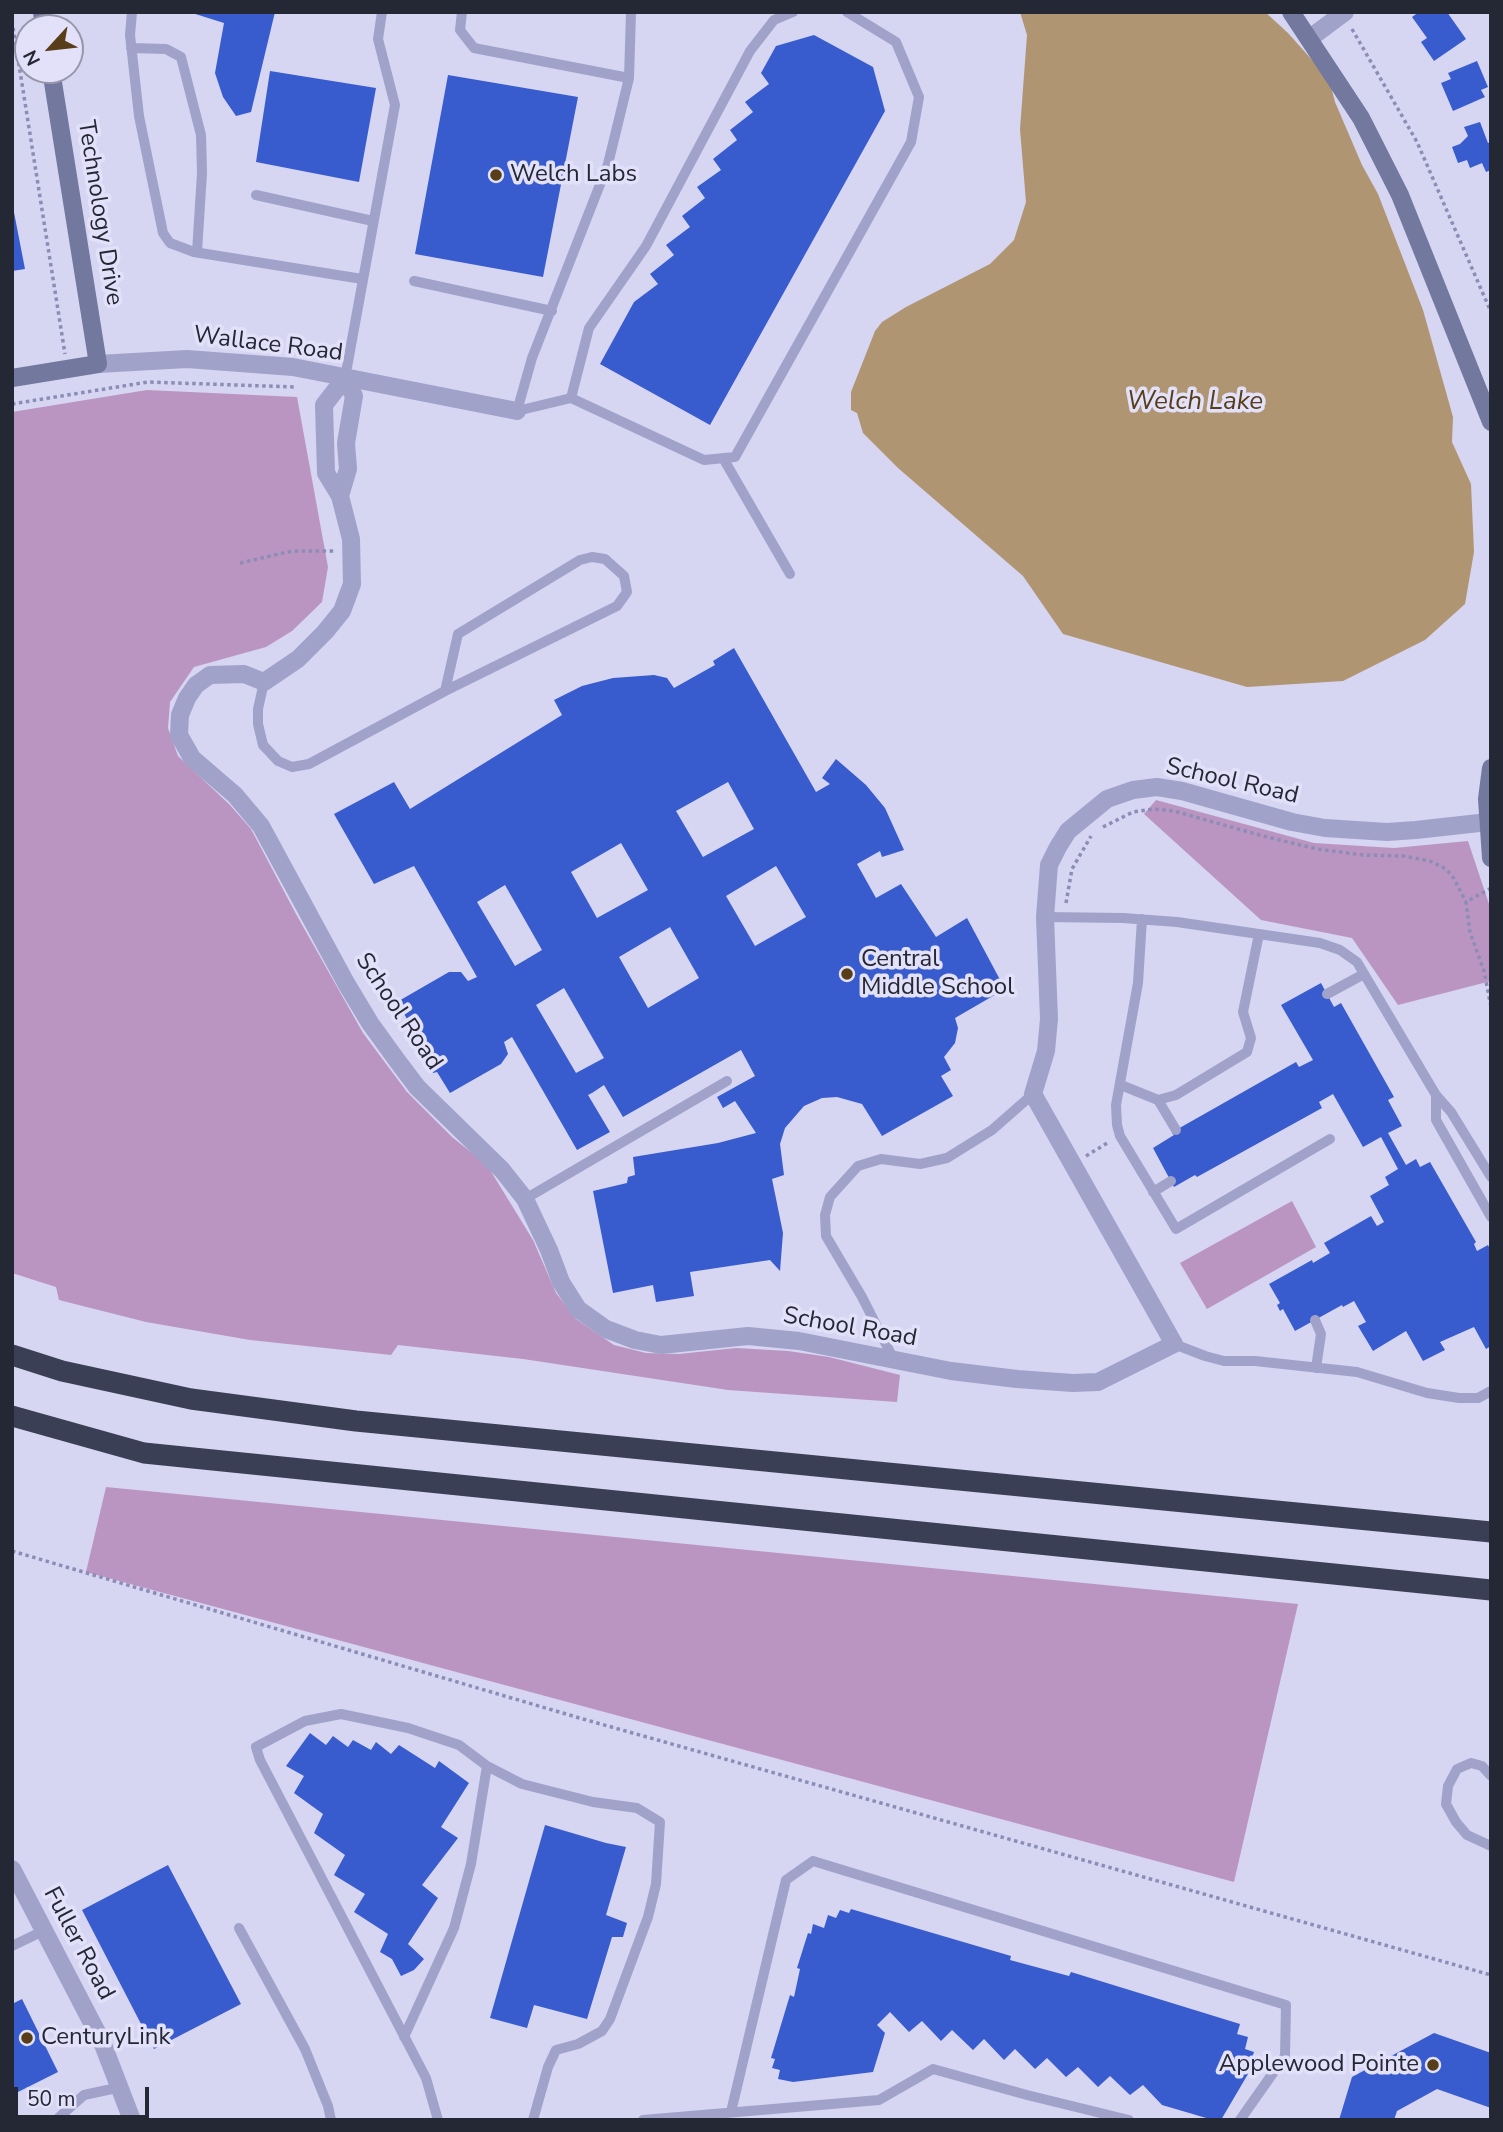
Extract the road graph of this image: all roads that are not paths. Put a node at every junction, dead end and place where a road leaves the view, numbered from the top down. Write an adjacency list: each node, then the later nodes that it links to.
1 (132, 12): 10 (lane)
2 (382, 12): 14 (lane)
3 (462, 12): 11 (lane)
4 (631, 12): 11 (lane)
5 (793, 12): 22 (lane)
6 (847, 12): 25 (lane)
7 (1292, 12): 9 (street)
8 (1344, 13): 9 (street)
9 (1310, 38): 24 (street)
10 (131, 48): 15 (lane); 15 (lane)
11 (629, 78): 18 (lane)
12 (53, 84): 19 (street, Technology Drive)
13 (256, 195): 14 (lane)
14 (373, 221): 16 (lane)
15 (197, 252): 16 (lane)
16 (362, 279): 21 (lane)
17 (414, 281): 18 (lane)
18 (552, 311): 23 (lane)
19 (98, 363): 20 (street, Wallace Road); 21 (street, Wallace Road)
20 (12, 378)
21 (345, 378): 23 (street, Wallace Road); 26 (street); 26 (street)
22 (571, 398): 23 (lane); 25 (lane)
23 (517, 411)
24 (1491, 422)
25 (723, 458): 27 (lane)
26 (340, 496): 28 (street)
27 (789, 574)
28 (264, 682): 29 (lane); 48 (street, School Road)
29 (445, 691): 29 (lane)
30 (1491, 768): 31 (street)
31 (1488, 821): 32 (street); 33 (street, School Road)
32 (1491, 858)
33 (1045, 918): 34 (lane); 40 (street, School Road)
34 (1142, 919): 35 (lane); 39 (lane)
35 (1259, 934): 36 (lane); 42 (lane)
36 (1364, 974): 37 (lane); 41 (lane)
37 (1327, 994)
38 (727, 1081): 48 (lane)
39 (1121, 1085): 42 (lane); 47 (lane)
40 (1032, 1094): 51 (street); 53 (lane)
41 (1436, 1095): 45 (lane); 49 (lane)
42 (1158, 1100): 43 (lane)
43 (1177, 1130)
44 (1331, 1139): 47 (lane)
45 (1491, 1177)
46 (1171, 1181): 47 (lane)
47 (1153, 1192)
48 (525, 1199): 53 (street, School Road)
49 (1491, 1217)
50 (1315, 1320): 54 (lane)
51 (1174, 1344): 53 (street, School Road); 54 (lane)
52 (12, 1355): 57 (highway)
53 (895, 1362)
54 (1316, 1368): 55 (lane)
55 (1491, 1391)
56 (12, 1416): 58 (highway)
57 (1491, 1532)
58 (1491, 1590)
59 (487, 1766): 66 (lane); 66 (lane); 73 (lane)
60 (1491, 1776): 61 (lane)
61 (1491, 1846)
62 (12, 1870): 64 (street, Fuller Road)
63 (239, 1928): 71 (lane)
64 (43, 1931): 65 (lane); 67 (street, Fuller Road)
65 (12, 1946)
66 (404, 2037): 72 (lane)
67 (121, 2087): 69 (lane); 70 (street, Fuller Road)
68 (731, 2112): 74 (lane); 75 (lane); 76 (lane)
69 (56, 2120)
70 (132, 2120)
71 (331, 2120)
72 (438, 2120)
73 (533, 2120)
74 (643, 2120)
75 (1129, 2120)
76 (1240, 2120)

